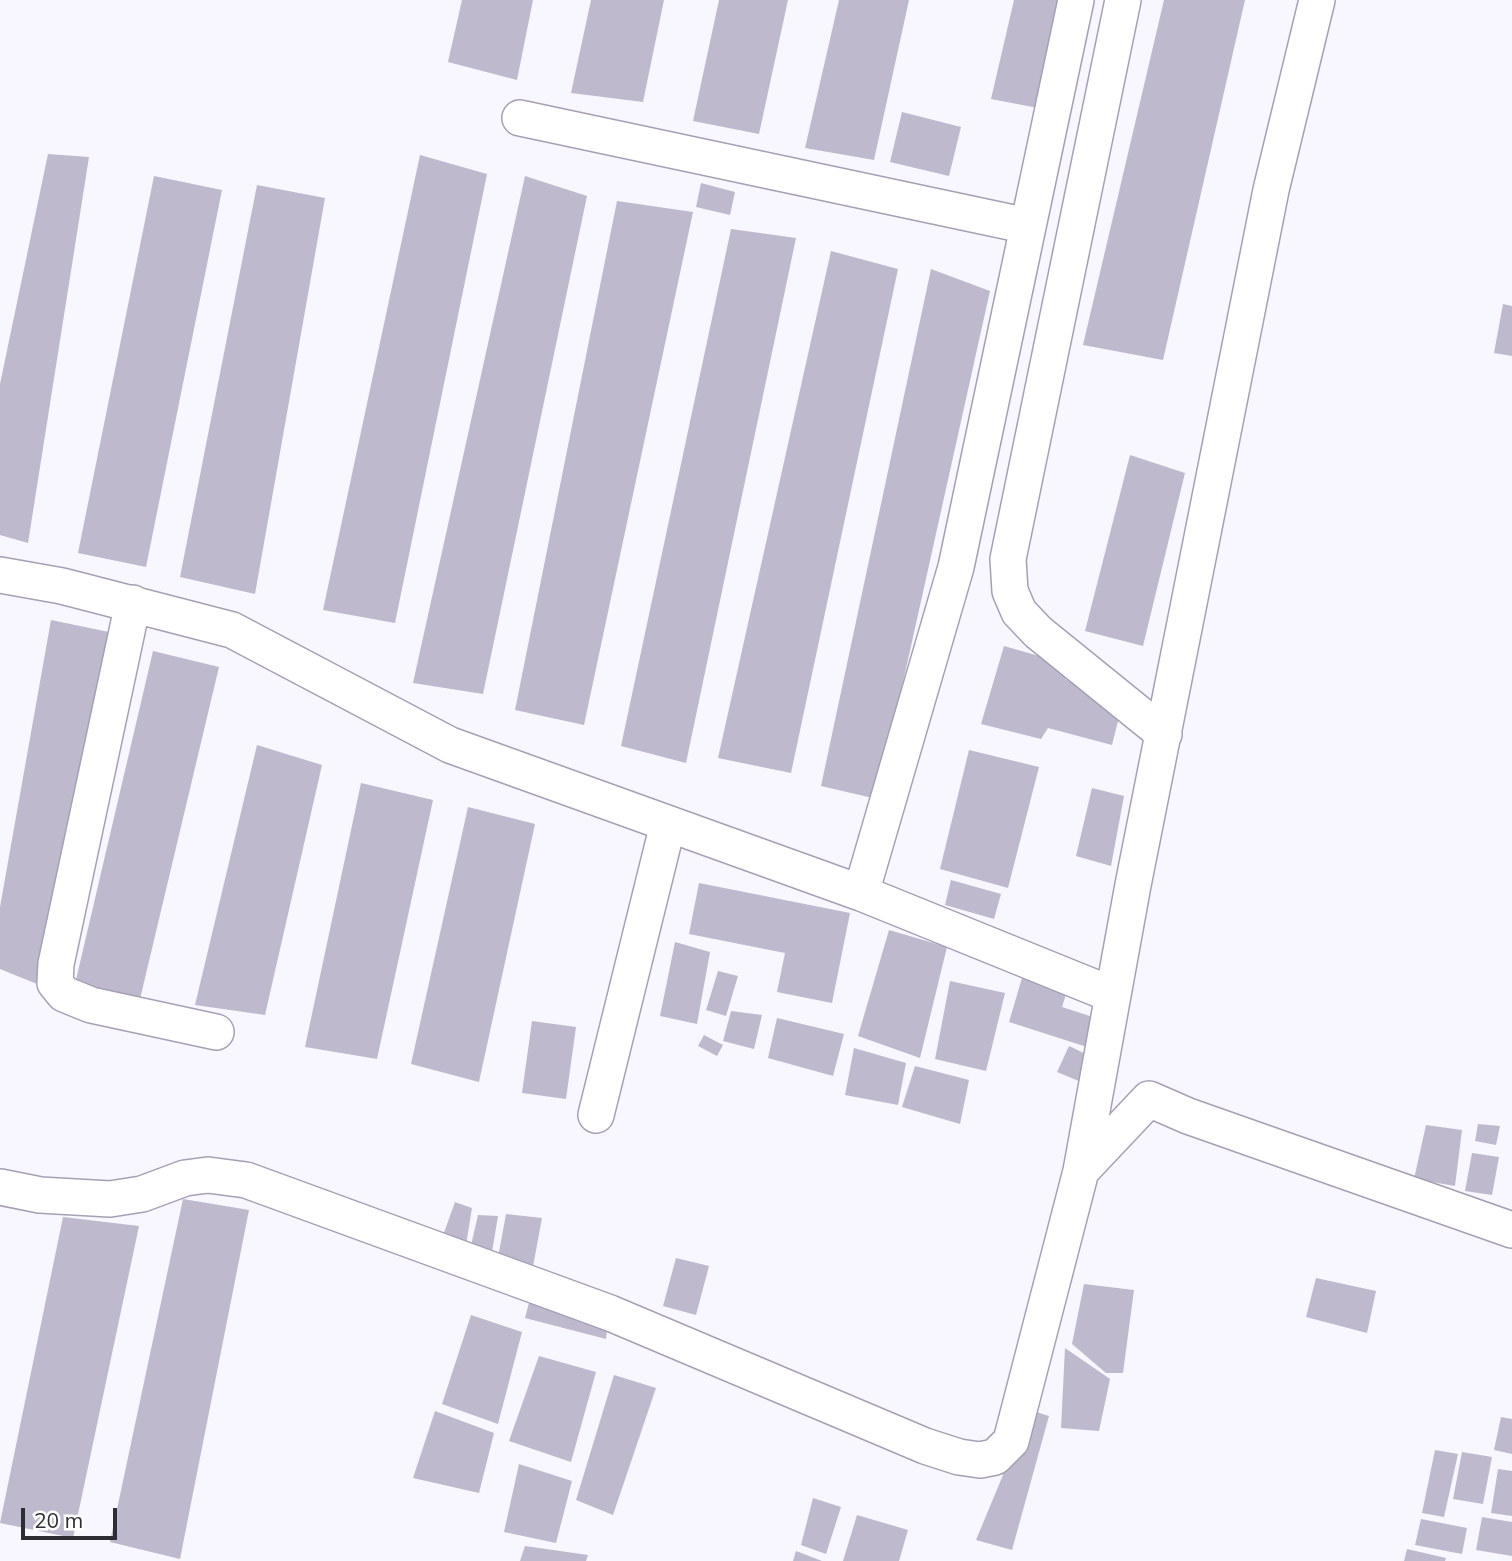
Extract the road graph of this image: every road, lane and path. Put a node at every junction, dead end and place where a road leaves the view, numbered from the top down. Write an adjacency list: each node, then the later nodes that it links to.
1 (1076, 0): 5 (street)
2 (1123, 0): 8 (street)
3 (1317, 0): 8 (street)
4 (520, 118): 5 (street)
5 (1028, 226): 10 (street)
6 (0, 575): 7 (street)
7 (133, 603): 9 (street); 12 (street)
8 (1164, 734): 11 (street)
9 (668, 824): 10 (street); 13 (street)
10 (861, 893): 11 (street)
11 (1113, 995): 14 (street)
12 (216, 1032)
13 (596, 1115)
14 (1081, 1171): 15 (street); 16 (street)
15 (0, 1187)
16 (1512, 1230)

